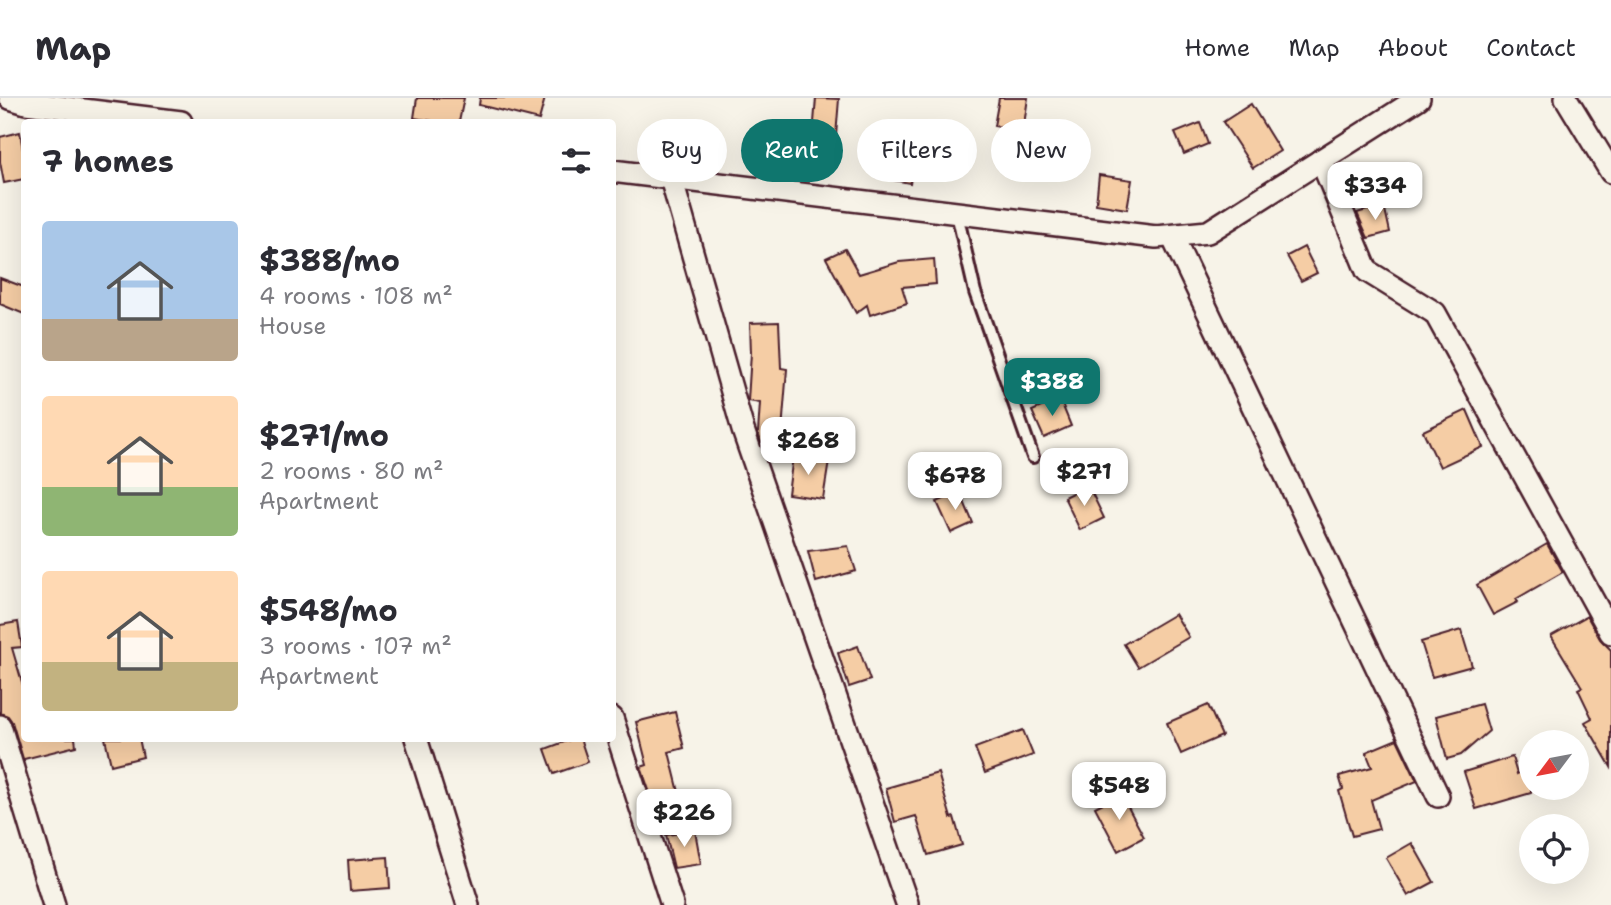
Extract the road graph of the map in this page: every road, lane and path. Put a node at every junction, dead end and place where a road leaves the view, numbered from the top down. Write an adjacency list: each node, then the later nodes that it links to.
1 (10, 98): 4 (street)
2 (1419, 98): 5 (street)
3 (1566, 98): 7 (street)
4 (124, 119)
5 (1321, 160): 12 (street); 14 (street)
6 (616, 171): 8 (street)
7 (1611, 172)
8 (637, 174)
9 (672, 182): 19 (street)
10 (703, 182): 11 (street)
11 (957, 214): 12 (street); 13 (lane)
12 (1172, 236): 18 (street)
13 (1033, 457)
14 (1611, 633)
15 (0, 726): 20 (street)
16 (616, 730): 22 (street)
17 (417, 742): 21 (street)
18 (1438, 796)
19 (908, 903)
20 (54, 905)
21 (468, 905)
22 (672, 905)

